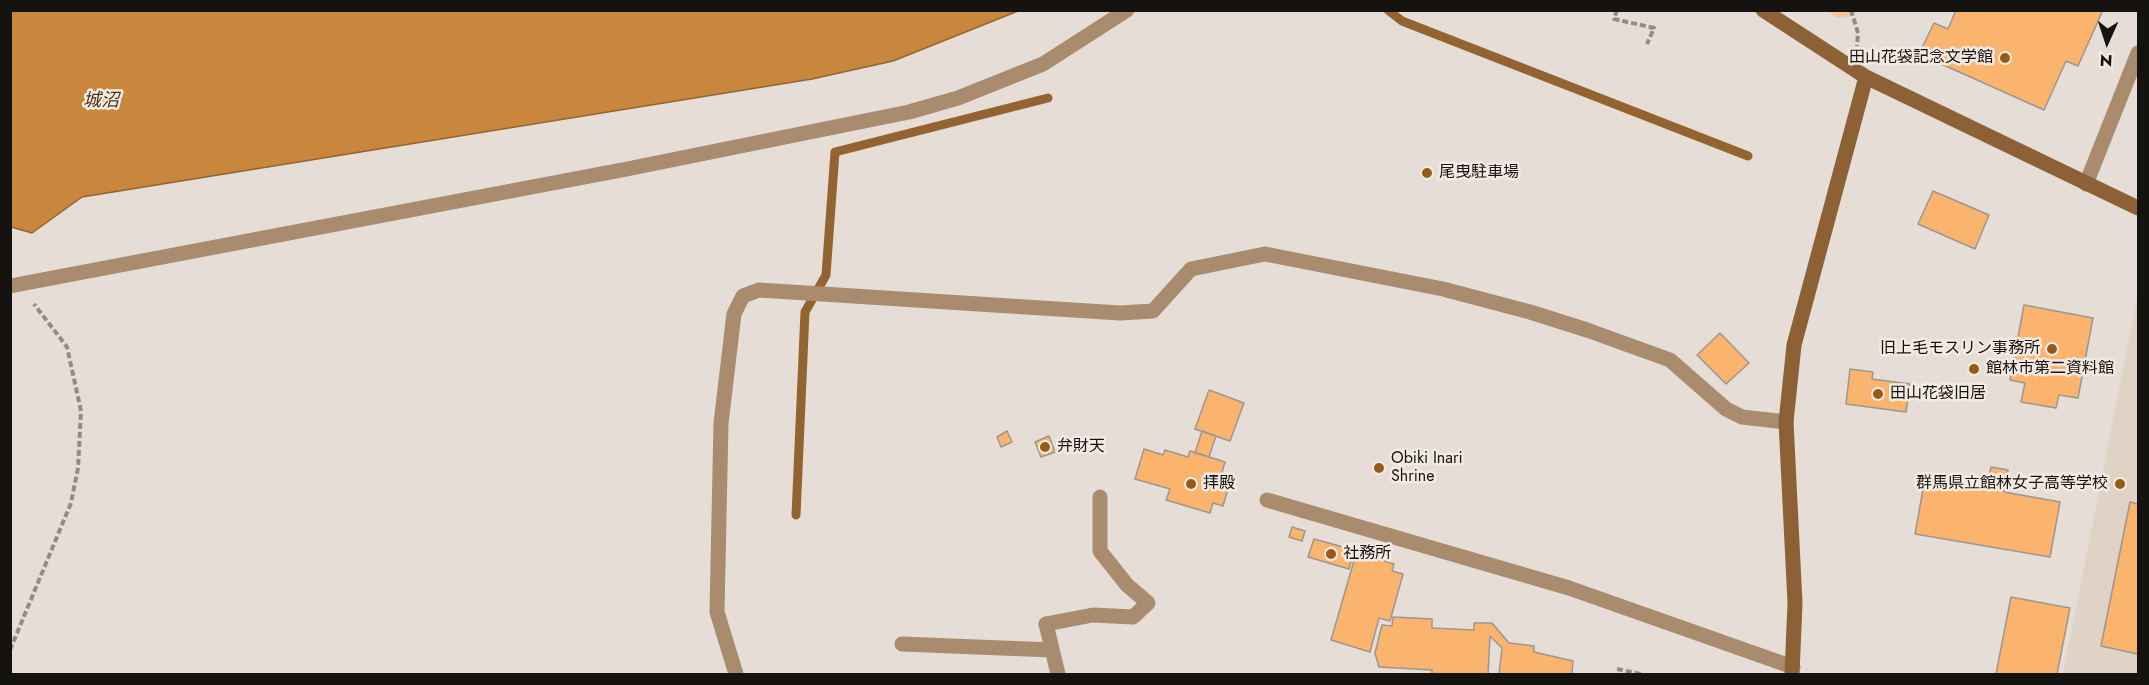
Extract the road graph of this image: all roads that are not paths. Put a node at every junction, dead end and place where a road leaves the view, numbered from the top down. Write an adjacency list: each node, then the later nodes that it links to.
1 (1127, 10): 7 (street)
2 (1763, 10): 4 (street)
3 (2139, 53): 5 (street)
4 (1866, 77): 5 (street); 8 (street)
5 (2086, 184): 6 (street)
6 (2139, 208)
7 (14, 286)
8 (1786, 422): 13 (street); 14 (street)
9 (1100, 497): 12 (street)
10 (1267, 500): 13 (street)
11 (902, 644): 12 (street)
12 (1052, 650): 15 (street)
13 (1792, 670)
14 (736, 675)
15 (1058, 675)

